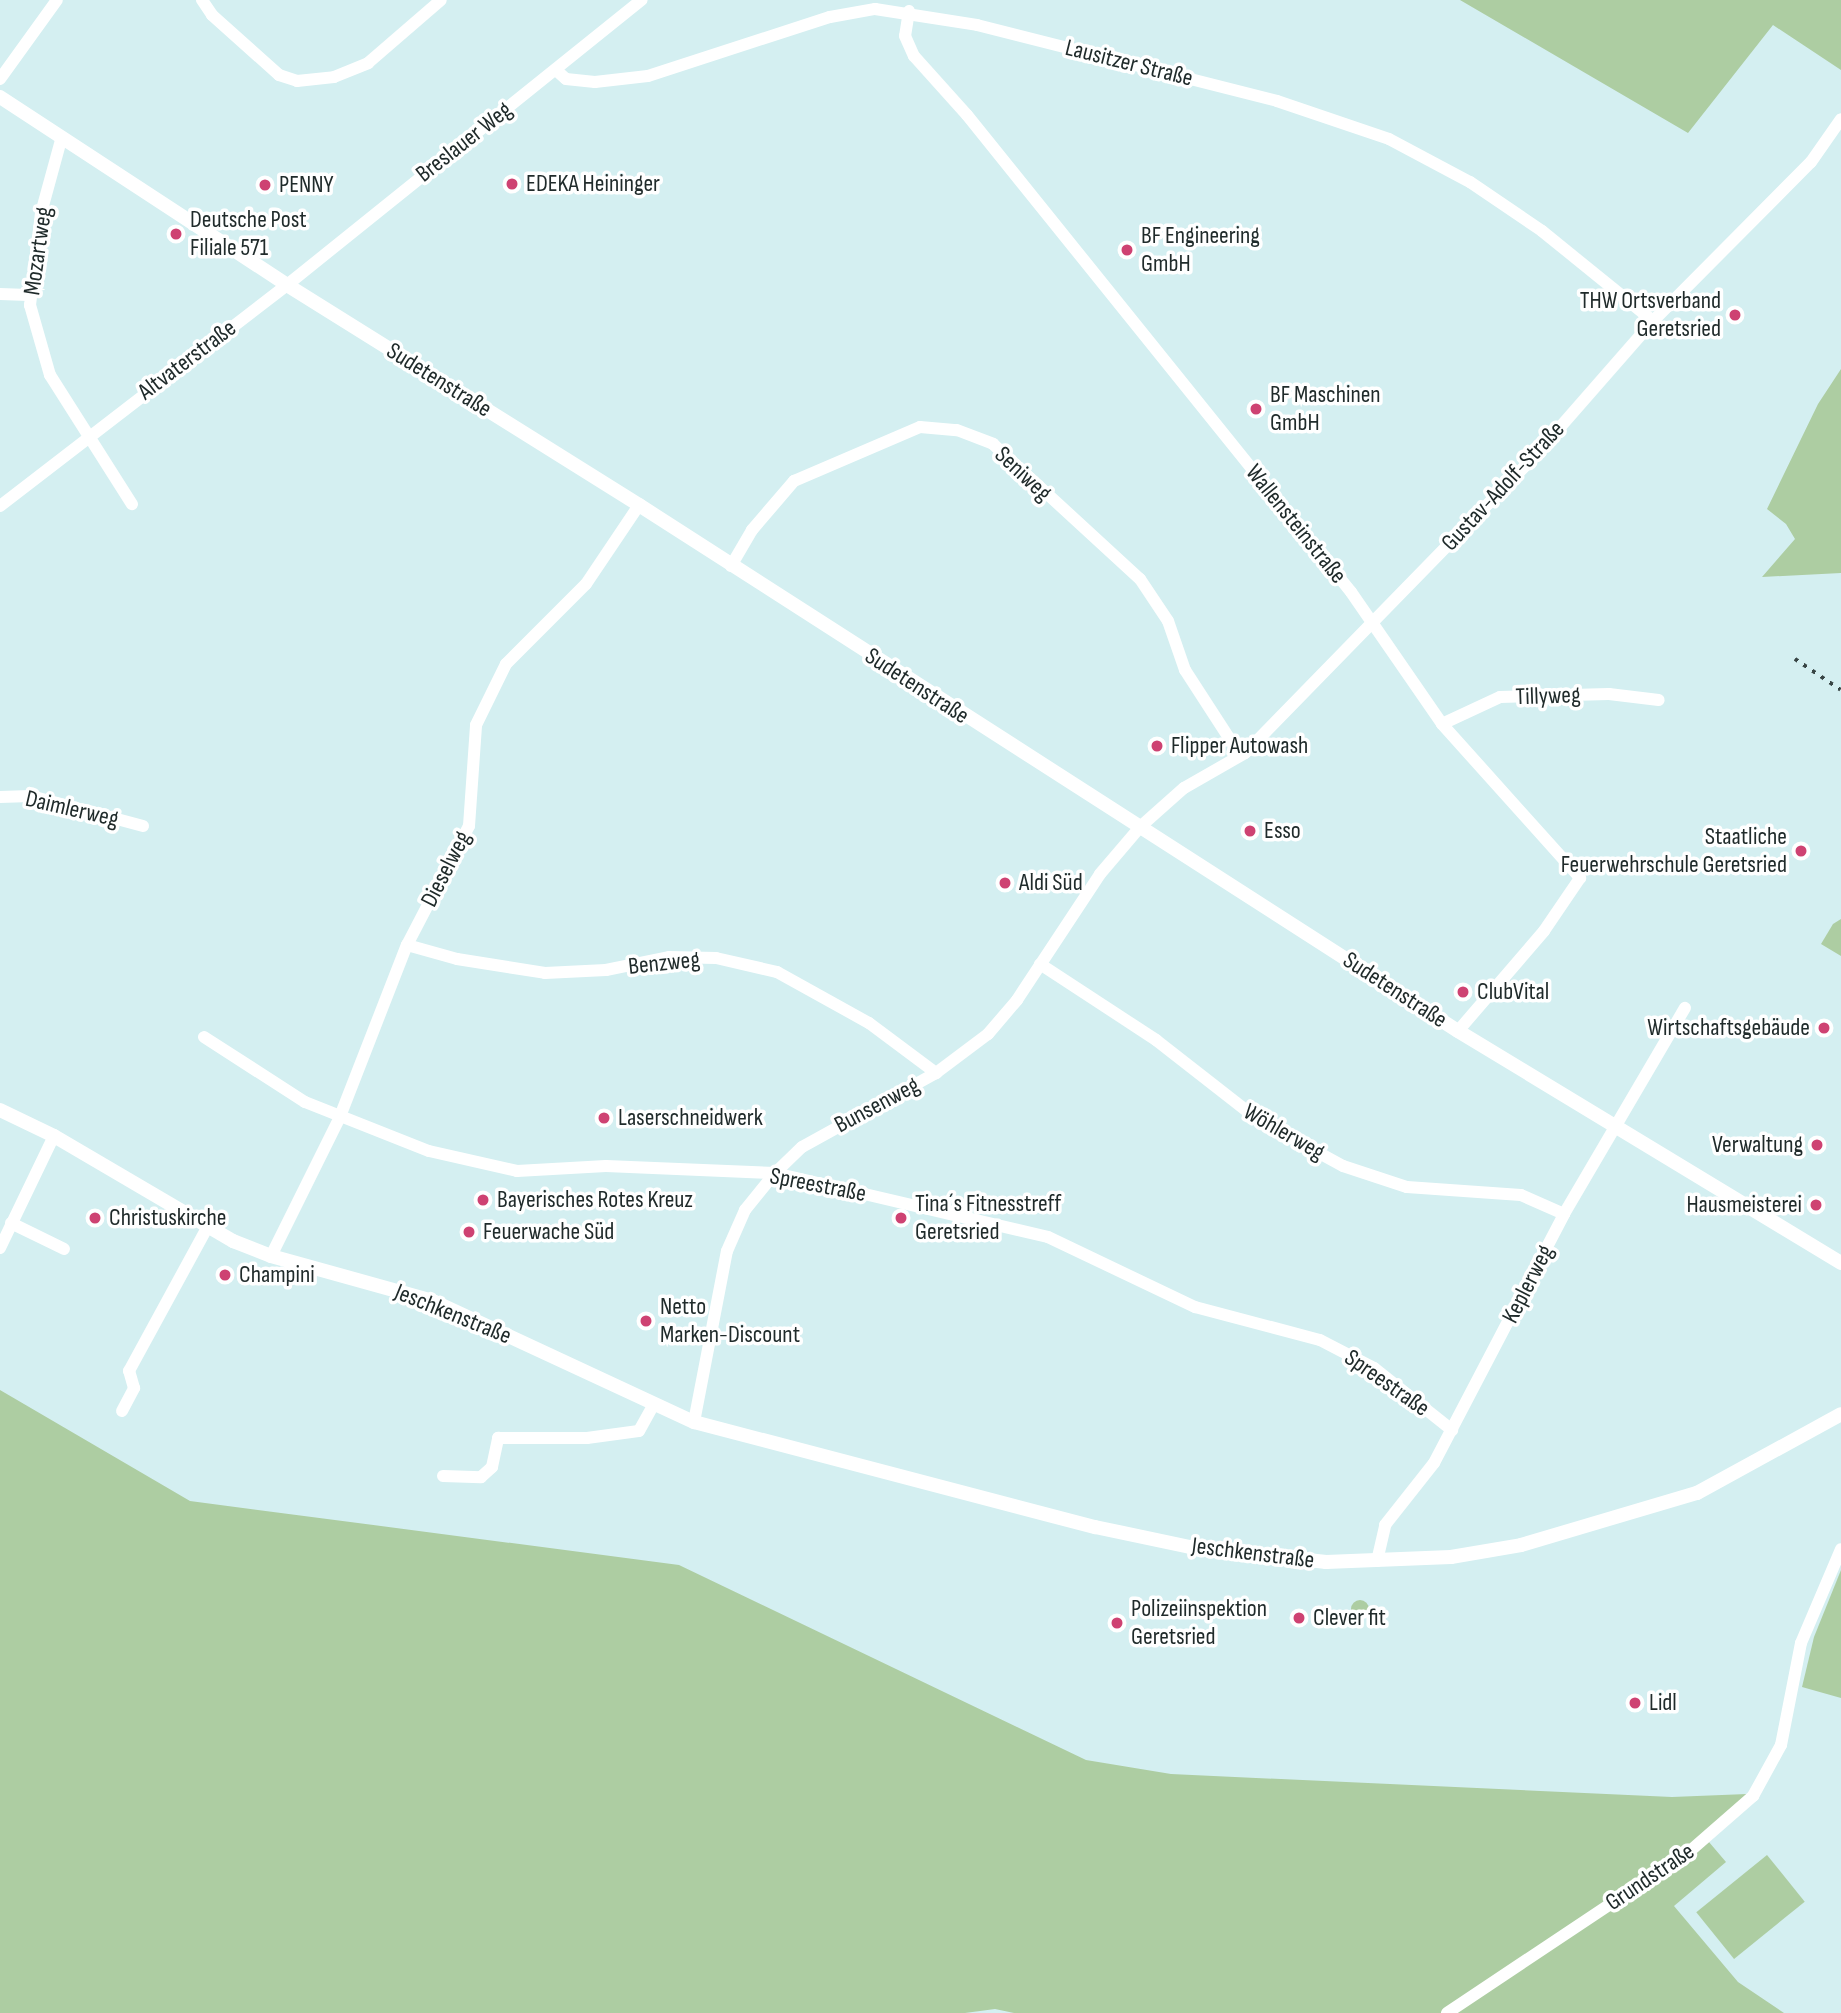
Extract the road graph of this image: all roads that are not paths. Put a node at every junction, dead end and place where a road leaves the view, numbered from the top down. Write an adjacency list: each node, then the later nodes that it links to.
1 (57, 0): 7 (street)
2 (202, 0): 3 (street)
3 (441, 0)
4 (642, 0): 6 (street, Breslauer Weg)
5 (909, 11): 6 (street, Lausitzer Straße); 14 (street, Lausitzer Straße); 20 (street, Wallensteinstraße)
6 (556, 70): 11 (street, Breslauer Weg)
7 (0, 79)
8 (0, 97): 10 (street, Sudetenstraße)
9 (1841, 119): 14 (street, Gustav-Adolf-Straße)
10 (61, 140): 11 (street, Sudetenstraße); 13 (street, Mozartweg)
11 (287, 285): 15 (street, Altvaterstraße); 17 (street, Sudetenstraße)
12 (0, 294): 13 (street)
13 (29, 295): 15 (street, Mozartweg)
14 (1653, 321): 20 (street, Gustav-Adolf-Straße)
15 (88, 435): 16 (street); 18 (street, Altvaterstraße)
16 (132, 504)
17 (639, 505): 19 (street, Sudetenstraße); 27 (street, Dieselweg)
18 (0, 506)
19 (731, 566): 23 (street, Seniweg); 26 (street, Sudetenstraße)
20 (1371, 625): 22 (street, Wallensteinstraße); 23 (street, Gustav-Adolf-Straße)
21 (1659, 700): 22 (street, Tillyweg)
22 (1443, 724): 30 (street, Wallensteinstraße)
23 (1240, 755): 26 (street, Gustav-Adolf-Straße)
24 (0, 797): 25 (street, Daimlerweg)
25 (143, 826)
26 (1140, 827): 28 (street, Bunsenweg); 30 (street, Sudetenstraße)
27 (407, 945): 32 (street, Benzweg); 34 (street, Dieselweg)
28 (1040, 964): 32 (street, Bunsenweg); 38 (street, Wöhlerweg)
29 (1685, 1008): 35 (street, Keplerweg)
30 (1458, 1031): 35 (street, Sudetenstraße)
31 (204, 1037): 34 (street, Spreestraße)
32 (936, 1073): 37 (street, Bunsenweg)
33 (0, 1110): 36 (street, Jeschkenstraße)
34 (339, 1119): 37 (street, Spreestraße); 43 (street, Dieselweg)
35 (1619, 1128): 38 (street, Keplerweg); 44 (street, Sudetenstraße)
36 (54, 1136): 39 (street); 40 (street, Jeschkenstraße)
37 (775, 1173): 48 (street, Bunsenweg); 49 (street, Spreestraße)
38 (1564, 1214): 49 (street, Keplerweg)
39 (11, 1223): 41 (street); 42 (street)
40 (207, 1228): 43 (street, Jeschkenstraße); 46 (street)
41 (0, 1248)
42 (64, 1249)
43 (271, 1256): 45 (street, Jeschkenstraße)
44 (1841, 1264)
45 (654, 1404): 48 (street, Jeschkenstraße); 50 (street)
46 (122, 1411)
47 (1841, 1414): 52 (street, Jeschkenstraße)
48 (694, 1422): 52 (street, Jeschkenstraße)
49 (1452, 1430): 52 (street, Keplerweg)
50 (443, 1476)
51 (1841, 1549): 53 (street, Grundstraße)
52 (1377, 1561)
53 (1447, 2013)

